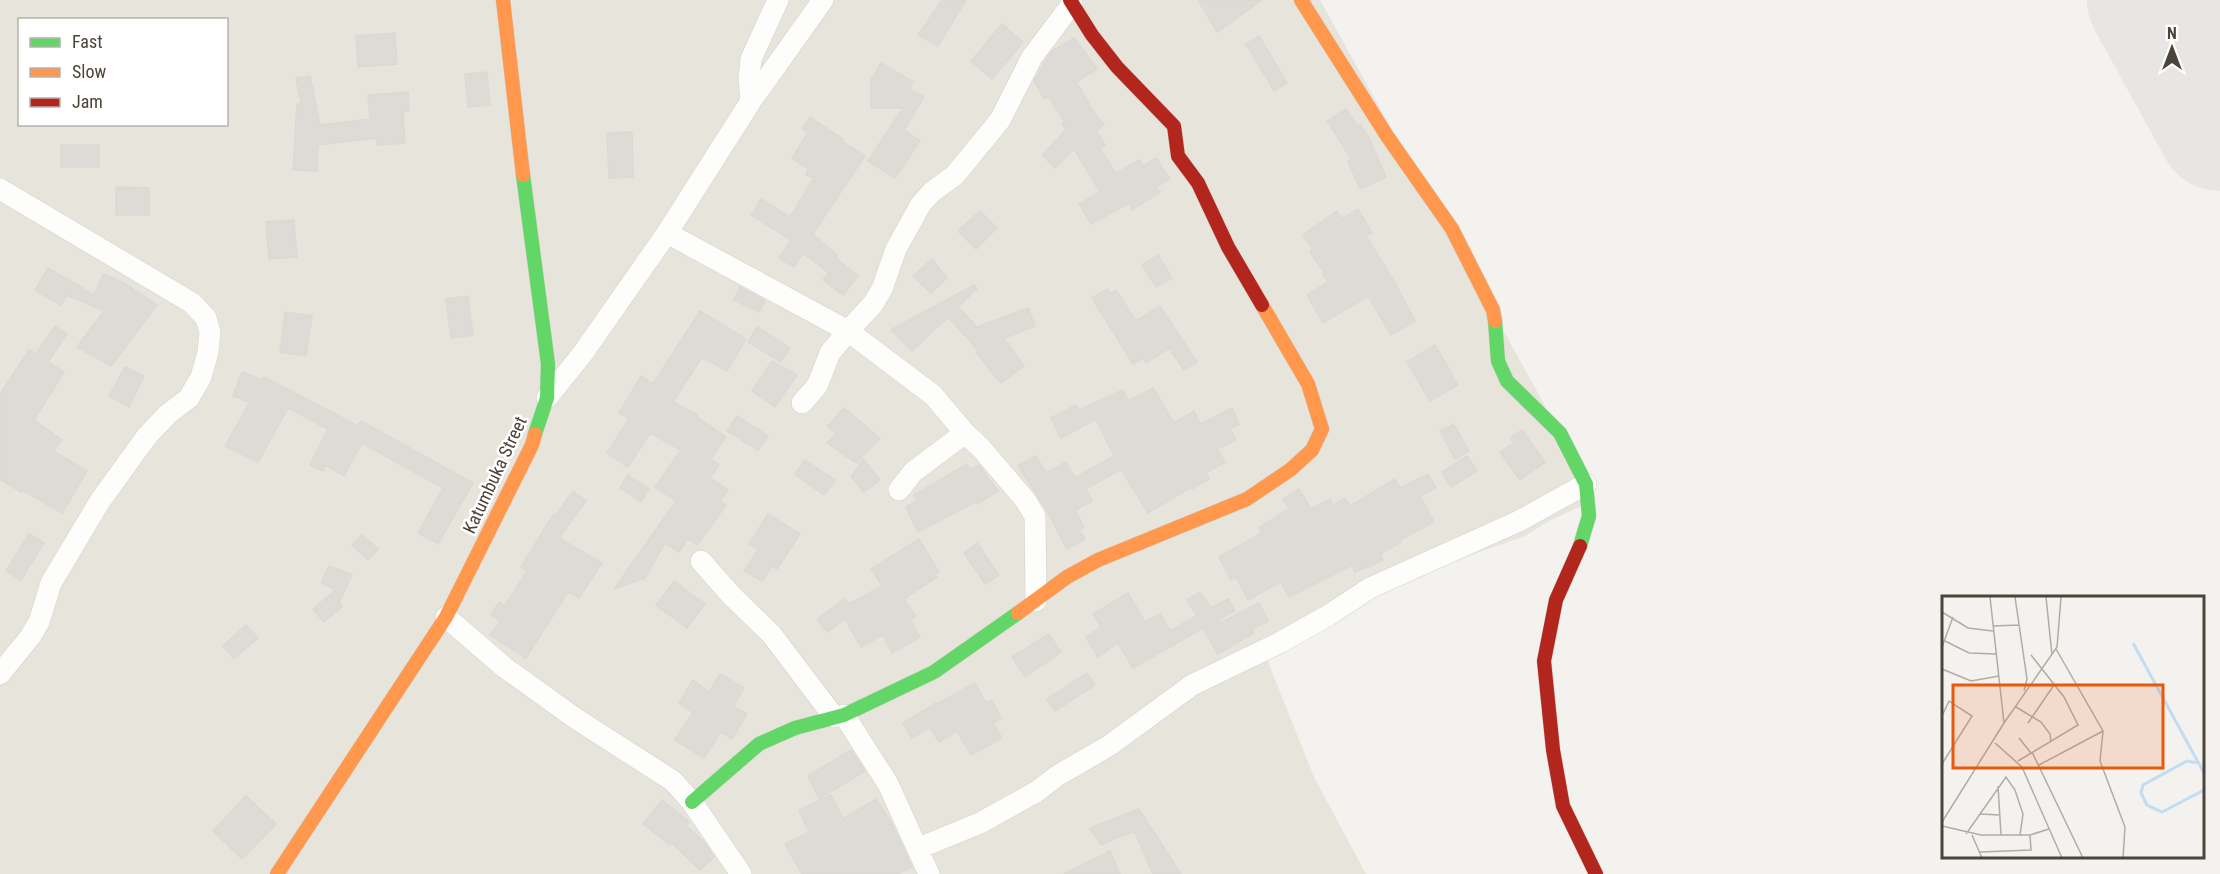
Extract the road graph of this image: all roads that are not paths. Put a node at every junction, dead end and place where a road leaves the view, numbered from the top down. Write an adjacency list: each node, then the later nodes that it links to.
1 (503, 0): 10 (street, Katumbuka Street)
2 (778, 0): 6 (street)
3 (823, 0): 6 (street)
4 (1301, 0): 13 (street)
5 (1071, 2): 9 (street); 16 (street)
6 (751, 101): 8 (street)
7 (0, 189): 18 (street)
8 (667, 233): 9 (street); 10 (street)
9 (848, 331): 11 (street); 12 (street)
10 (547, 398): 17 (street, Katumbuka Street)
11 (802, 403)
12 (965, 433): 14 (street); 16 (street)
13 (1586, 484): 21 (street); 25 (street)
14 (899, 490)
15 (701, 561): 19 (street)
16 (1036, 601): 19 (street)
17 (446, 617): 20 (street); 22 (street, Katumbuka Street)
18 (0, 674)
19 (839, 716): 20 (street); 21 (street)
20 (692, 802): 23 (street)
21 (919, 848): 24 (street)
22 (277, 874)
23 (741, 874)
24 (929, 874)
25 (1596, 874)

